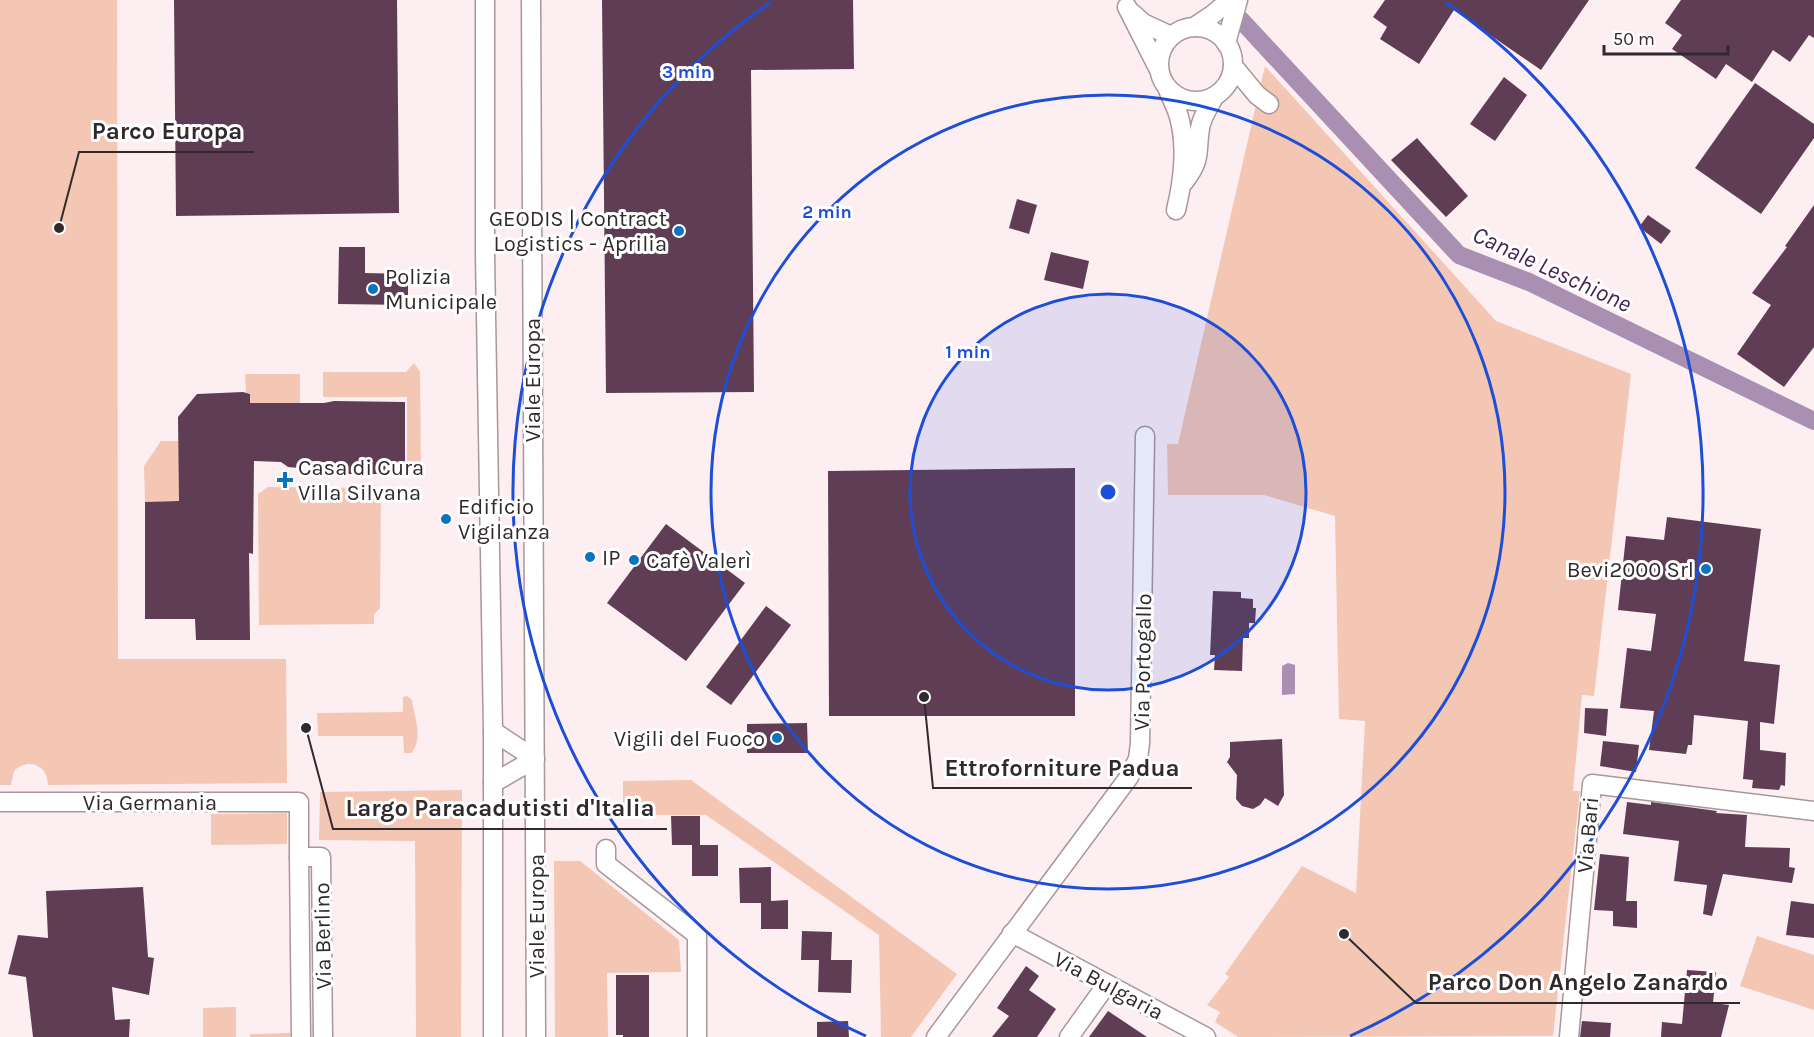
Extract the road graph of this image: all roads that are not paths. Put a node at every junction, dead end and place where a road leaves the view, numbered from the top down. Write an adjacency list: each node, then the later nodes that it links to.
1 (485, 0): 16 (street, Viale Europa)
2 (531, 0): 17 (street, Viale Europa)
3 (1230, 0): 6 (street)
4 (1238, 0): 8 (street)
5 (1124, 4): 7 (street); 10 (street)
6 (1194, 27): 7 (street); 8 (street)
7 (1171, 36): 10 (street)
8 (1226, 43): 9 (street)
9 (1233, 66): 12 (street); 12 (street)
10 (1158, 68): 11 (street)
11 (1168, 90): 12 (street); 13 (street)
12 (1219, 93): 13 (street)
13 (1183, 183): 14 (street)
14 (1176, 210)
15 (1145, 436): 24 (street, Via Portogallo)
16 (493, 731): 17 (street); 18 (street, Viale Europa)
17 (535, 759): 18 (street); 29 (street, Viale Europa)
18 (493, 783): 28 (street, Viale Europa)
19 (0, 802): 20 (street, Via Germania)
20 (300, 802): 23 (street, Via Berlino)
21 (1814, 811): 34 (street, Via Bari)
22 (606, 849): 30 (street)
23 (299, 857): 26 (street, Via Berlino); 27 (street, Via Berlino)
24 (1012, 933): 25 (street, Via Bulgaria); 31 (street, Via Portogallo)
25 (1107, 984): 32 (street); 33 (street, Via Bulgaria)
26 (301, 1037)
27 (323, 1037)
28 (493, 1037)
29 (536, 1037)
30 (697, 1037)
31 (936, 1037)
32 (1069, 1037)
33 (1206, 1037)
34 (1569, 1037)

